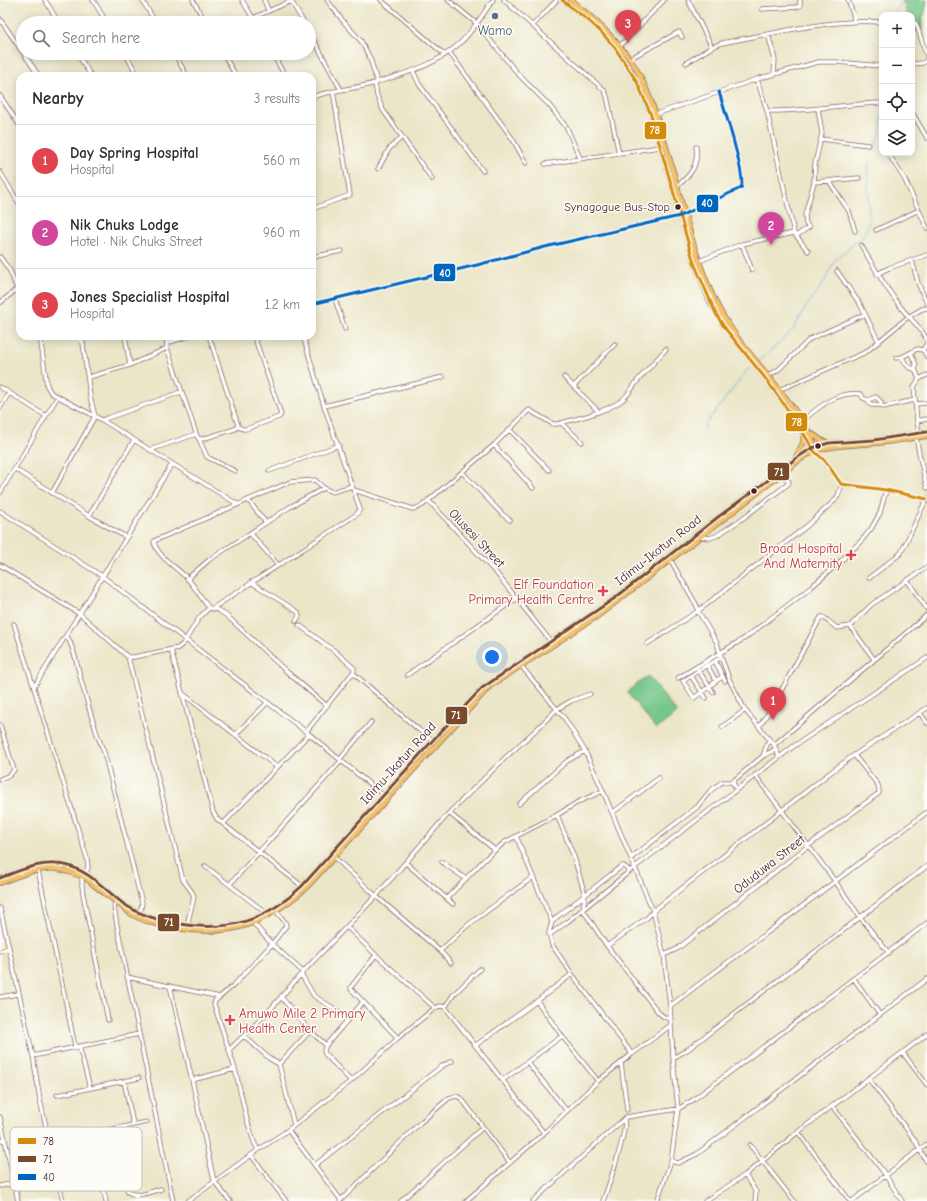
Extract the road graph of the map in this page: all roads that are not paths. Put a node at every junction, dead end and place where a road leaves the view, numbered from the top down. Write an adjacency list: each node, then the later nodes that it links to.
1 (44, 0): 21 (street)
2 (93, 0): 22 (street)
3 (142, 0): 23 (street)
4 (193, 0): 24 (street)
5 (242, 0): 25 (street)
6 (264, 0): 20 (street)
7 (327, 0): 61 (street)
8 (381, 0): 40 (street)
9 (448, 0): 31 (street)
10 (493, 0): 31 (street)
11 (504, 0): 33 (street)
12 (557, 0): 33 (street)
13 (562, 0): 77 (main road)
14 (571, 0): 38 (main road)
15 (664, 0): 38 (street)
16 (688, 0): 39 (street)
17 (800, 0): 19 (street)
18 (848, 0): 29 (street)
19 (762, 9)
20 (268, 10): 26 (street); 27 (street)
21 (54, 16)
22 (103, 16)
23 (152, 16)
24 (202, 16)
25 (252, 16)
26 (257, 16)
27 (300, 16)
28 (0, 20): 36 (street)
29 (854, 21): 30 (street); 34 (street)
30 (879, 22)
31 (476, 23): 40 (street); 81 (street)
32 (915, 23): 42 (street)
33 (532, 26): 79 (street)
34 (768, 34): 39 (street); 59 (street)
35 (682, 37): 41 (street)
36 (16, 43)
37 (316, 44): 62 (street)
38 (620, 46): 41 (main road)
39 (712, 47): 49 (street)
40 (447, 54): 52 (street); 82 (street)
41 (629, 59): 70 (main road)
42 (927, 59): 50 (street)
43 (28, 60): 53 (street)
44 (81, 60): 54 (street)
45 (129, 60): 55 (street)
46 (178, 60): 56 (street)
47 (227, 60): 57 (street)
48 (276, 60): 58 (street)
49 (686, 64)
50 (915, 64)
51 (879, 66): 59 (street)
52 (414, 71): 61 (street); 85 (street)
53 (36, 72)
54 (89, 72)
55 (136, 72)
56 (185, 72)
57 (234, 72)
58 (283, 72)
59 (774, 74): 60 (street)
60 (757, 79): 64 (street); 69 (street)
61 (376, 82): 62 (street); 73 (street)
62 (341, 90): 63 (street)
63 (334, 91): 66 (street); 93 (street)
64 (719, 92): 70 (street); 95 (street)
65 (0, 96): 72 (street)
66 (316, 96)
67 (879, 103): 68 (street)
68 (818, 109): 69 (street); 75 (street)
69 (767, 111): 99 (street)
70 (656, 114): 91 (main road)
71 (915, 117): 74 (street)
72 (16, 120)
73 (402, 137): 84 (street); 88 (street)
74 (927, 138)
75 (821, 139): 76 (street); 90 (street)
76 (868, 145)
77 (660, 147): 79 (street); 95 (main road)
78 (696, 147): 91 (street)
79 (619, 154): 81 (street)
80 (890, 156): 94 (street)
81 (580, 158): 83 (street)
82 (526, 163)
83 (545, 164)
84 (378, 169)
85 (483, 171)
86 (0, 172): 92 (street)
87 (859, 178): 89 (street)
88 (432, 179)
89 (829, 181): 90 (street); 98 (street)
90 (814, 182): 100 (street)
91 (677, 186): 95 (main road)
92 (16, 198)
93 (316, 208)
94 (919, 210): 96 (street); 97 (street)
95 (683, 215): 109 (main road); 112 (main road); 116 (street)
96 (927, 228)
97 (876, 230)
98 (855, 231)
99 (794, 232): 100 (street); 101 (street)
100 (796, 236): 104 (street)
101 (742, 244): 109 (street); 110 (street)
102 (861, 245): 113 (street)
103 (342, 251): 106 (street)
104 (808, 251)
105 (927, 255): 108 (street)
106 (316, 256)
107 (0, 257): 114 (street)
108 (912, 260): 113 (street); 119 (street)
109 (699, 261): 112 (main road)
110 (752, 270)
111 (837, 271): 121 (street)
112 (701, 274): 146 (main road); 175 (main road)
113 (877, 274): 122 (street)
114 (16, 284)
115 (16, 291): 117 (street)
116 (335, 299): 118 (street); 123 (street)
117 (0, 303)
118 (316, 303)
119 (927, 304)
120 (927, 308): 122 (street)
121 (865, 314): 132 (street); 146 (street)
122 (908, 317): 132 (street); 133 (street)
123 (345, 329)
124 (41, 340): 158 (street)
125 (83, 340): 147 (street)
126 (126, 340): 143 (street)
127 (167, 340): 134 (street)
128 (176, 340): 134 (street)
129 (210, 340): 173 (street)
130 (255, 340): 173 (street)
131 (304, 340): 163 (street)
132 (879, 342): 155 (street)
133 (927, 342): 138 (street)
134 (167, 343): 136 (street)
135 (615, 344): 153 (street)
136 (168, 348): 143 (street); 156 (street)
137 (666, 349): 165 (street)
138 (923, 350): 139 (street); 141 (street)
139 (910, 353): 140 (street); 144 (street)
140 (902, 357): 142 (street); 144 (street)
141 (927, 357)
142 (896, 358)
143 (130, 365): 147 (street)
144 (915, 369): 150 (street)
145 (927, 375): 150 (street)
146 (768, 376): 155 (main road)
147 (89, 377): 152 (street)
148 (443, 377): 163 (street)
149 (564, 377): 153 (street)
150 (919, 379): 160 (street)
151 (84, 381): 152 (street)
152 (89, 382): 167 (street)
153 (574, 386): 165 (street)
154 (0, 387): 157 (street)
155 (780, 390): 170 (main road)
156 (182, 392): 169 (street); 177 (street)
157 (9, 393): 164 (street); 166 (street)
158 (58, 396): 166 (street); 167 (street)
159 (868, 400): 162 (street); 162 (street); 170 (street)
160 (916, 402): 161 (street); 162 (street); 171 (street)
161 (927, 402)
162 (881, 405)
163 (324, 406): 184 (street)
164 (0, 408)
165 (598, 411): 172 (street)
166 (46, 416): 190 (street)
167 (95, 416): 169 (street); 203 (street)
168 (927, 419): 171 (street)
169 (102, 420): 181 (street)
170 (802, 421): 175 (main road)
171 (917, 421): 178 (street)
172 (560, 423): 174 (street); 182 (street)
173 (238, 427): 180 (street)
174 (510, 430): 185 (street); 192 (street)
175 (806, 432): 183 (main road); 187 (main road); 188 (main road)
176 (927, 432): 178 (main road)
177 (196, 434): 180 (street); 186 (street)
178 (918, 435): 179 (main road); 183 (main road); 187 (main road); 200 (street)
179 (927, 436)
180 (199, 439): 191 (street)
181 (134, 440): 186 (street); 209 (street)
182 (582, 442)
183 (829, 443): 187 (main road)
184 (339, 445): 193 (street); 198 (street)
185 (494, 445): 194 (street); 199 (street)
186 (150, 450): 189 (street)
187 (815, 450): 188 (main road, Idimu-Ikotun Road); 195 (main road); 196 (street)
188 (795, 459): 218 (main road, Idimu-Ikotun Road)
189 (172, 464): 207 (street); 220 (street)
190 (14, 469): 202 (street); 203 (street)
191 (235, 470)
192 (549, 470)
193 (269, 471)
194 (462, 472): 206 (street); 210 (street)
195 (782, 474): 214 (main road); 214 (street)
196 (842, 484): 201 (street); 228 (street)
197 (324, 488): 198 (street); 205 (street); 211 (street)
198 (353, 488): 206 (street); 217 (street)
199 (533, 488)
200 (927, 488)
201 (886, 490): 204 (street); 240 (street)
202 (0, 493)
203 (52, 493): 209 (street)
204 (927, 499): 221 (street)
205 (248, 500): 207 (street); 211 (street)
206 (428, 500): 225 (street, Olusesi Street)
207 (237, 504): 222 (street)
208 (0, 511): 220 (street)
209 (90, 516): 213 (street)
210 (510, 520)
211 (266, 523): 212 (street)
212 (251, 534): 217 (street); 222 (street)
213 (124, 536)
214 (699, 537): 215 (main road)
215 (670, 559): 218 (main road); 228 (street)
216 (0, 565): 229 (street)
217 (278, 565): 224 (street)
218 (661, 565): 237 (main road, Idimu-Ikotun Road)
219 (927, 567): 223 (street)
220 (102, 576): 229 (street); 236 (street)
221 (869, 578)
222 (187, 579): 226 (street)
223 (907, 580): 227 (street); 234 (street)
224 (251, 582): 226 (street); 231 (street)
225 (517, 598): 237 (street, Olusesi Street); 250 (street)
226 (211, 608): 236 (street); 264 (street)
227 (927, 609)
228 (698, 611): 238 (street); 240 (street)
229 (80, 614): 235 (street); 241 (street)
230 (927, 615): 244 (street)
231 (296, 621)
232 (14, 624): 257 (street)
233 (299, 625): 249 (street)
234 (850, 626): 244 (street); 273 (street)
235 (67, 636): 257 (street); 331 (street)
236 (186, 640): 239 (street); 263 (street)
237 (553, 644): 247 (main road); 276 (main road, Idimu-Ikotun Road)
238 (648, 644)
239 (171, 650): 241 (street); 260 (street)
240 (720, 652): 242 (street); 253 (street)
241 (128, 657): 337 (street)
242 (721, 657): 245 (street); 267 (street)
243 (927, 658): 282 (street)
244 (874, 659): 278 (street)
245 (715, 661): 246 (street); 252 (street)
246 (707, 665): 248 (street); 254 (street)
247 (522, 666): 266 (street); 291 (main road)
248 (698, 670): 251 (street); 256 (street)
249 (353, 673): 264 (street); 276 (street)
250 (407, 675)
251 (691, 676): 258 (street); 258 (street)
252 (723, 676): 254 (street); 255 (street)
253 (678, 678)
254 (716, 681): 256 (street)
255 (725, 681)
256 (709, 686): 258 (street); 259 (street)
257 (34, 687): 312 (street)
258 (702, 692): 262 (street)
259 (713, 692)
260 (182, 693): 275 (street); 298 (street)
261 (590, 694): 266 (street)
262 (706, 698)
263 (267, 703): 274 (street); 275 (street)
264 (327, 706): 274 (street)
265 (927, 708): 268 (street)
266 (557, 709): 279 (street); 296 (street)
267 (745, 710): 272 (street); 273 (street)
268 (920, 712): 270 (street); 280 (street)
269 (371, 722): 283 (street)
270 (927, 723)
271 (0, 725): 287 (street)
272 (722, 727)
273 (759, 727): 277 (street)
274 (307, 733): 283 (street); 284 (street)
275 (236, 734): 284 (street)
276 (433, 740): 291 (main road, Idimu-Ikotun Road)
277 (769, 740): 278 (street); 281 (street)
278 (775, 747): 281 (street); 282 (street)
279 (585, 751): 290 (street); 292 (street)
280 (854, 755): 293 (street); 300 (street, Oduduwa Street)
281 (763, 756): 288 (street)
282 (779, 757): 285 (street)
283 (340, 760): 291 (street); 302 (street)
284 (277, 767): 298 (street)
285 (755, 775): 289 (street); 293 (street)
286 (659, 778): 294 (street)
287 (0, 779)
288 (732, 782): 289 (street); 304 (street)
289 (737, 789): 309 (street)
290 (603, 791): 294 (street); 297 (street)
291 (385, 797): 303 (main road); 319 (main road, Idimu-Ikotun Road)
292 (519, 804)
293 (781, 810): 300 (street); 328 (street)
294 (612, 812): 304 (street)
295 (927, 812): 316 (street)
296 (449, 813): 301 (street); 306 (street)
297 (557, 815): 299 (street); 320 (street)
298 (223, 824): 302 (street)
299 (516, 836): 301 (street); 313 (street)
300 (808, 846): 316 (street); 347 (street, Oduduwa Street)
301 (495, 850): 315 (street)
302 (259, 852): 318 (street); 319 (street)
303 (334, 857): 321 (street); 327 (main road)
304 (631, 858): 309 (street)
305 (442, 862): 315 (street)
306 (406, 863): 321 (street); 322 (street)
307 (205, 866): 318 (street)
308 (927, 866): 332 (street)
309 (635, 867): 311 (street); 328 (street)
310 (38, 870): 312 (main road); 317 (main road); 378 (street)
311 (630, 871): 320 (street); 326 (street)
312 (84, 875): 314 (main road, Idimu-Ikotun Road); 323 (main road); 331 (main road, Idimu-Ikotun Road); 368 (street)
313 (533, 877): 333 (street); 344 (street)
314 (0, 878)
315 (466, 879): 322 (street)
316 (835, 881): 332 (street); 362 (street)
317 (0, 883)
318 (230, 884): 329 (street)
319 (302, 886): 329 (main road, Idimu-Ikotun Road)
320 (586, 894): 326 (street); 330 (street)
321 (376, 896): 338 (street); 344 (street)
322 (447, 898): 324 (street)
323 (115, 902): 337 (main road); 352 (street)
324 (453, 904)
325 (0, 908): 342 (street)
326 (583, 910): 334 (street); 341 (street)
327 (276, 911): 335 (main road); 340 (street)
328 (653, 911): 341 (street); 347 (street)
329 (265, 912): 337 (main road, Idimu-Ikotun Road)
330 (562, 913): 333 (street); 334 (street)
331 (140, 914): 337 (main road, Idimu-Ikotun Road)
332 (860, 917): 345 (street); 384 (street)
333 (552, 922): 339 (street)
334 (567, 922): 339 (street)
335 (253, 923): 337 (main road); 340 (street)
336 (927, 923): 345 (street)
337 (183, 926)
338 (347, 927): 346 (street); 350 (street)
339 (549, 937): 351 (street)
340 (272, 944): 350 (street); 358 (street)
341 (607, 946): 367 (street)
342 (10, 948): 343 (street); 356 (street)
343 (0, 951)
344 (440, 951): 348 (street)
345 (889, 953): 353 (street)
346 (376, 955): 361 (street); 364 (street)
347 (664, 955): 362 (street)
348 (451, 963)
349 (480, 969): 363 (street)
350 (302, 973): 359 (street); 366 (street)
351 (572, 974): 360 (street); 382 (street)
352 (127, 977): 355 (street); 371 (street)
353 (854, 979): 365 (street); 401 (street)
354 (927, 979): 365 (street)
355 (170, 986): 358 (street); 392 (street)
356 (18, 994): 357 (street); 383 (street)
357 (0, 997)
358 (220, 997): 380 (street)
359 (281, 997): 370 (street); 373 (street)
360 (537, 1000): 374 (street); 377 (street)
361 (363, 1002): 366 (street); 375 (street)
362 (670, 1006): 367 (street)
363 (445, 1007): 364 (street); 377 (street)
364 (435, 1008): 375 (street)
365 (880, 1015): 422 (street)
366 (349, 1018): 376 (street)
367 (671, 1019): 369 (street)
368 (108, 1020)
369 (671, 1025): 382 (street); 384 (street)
370 (310, 1032): 376 (street); 388 (street)
371 (139, 1034): 379 (street); 441 (street)
372 (927, 1034): 381 (street)
373 (244, 1036): 380 (street); 388 (street)
374 (562, 1036): 386 (street); 396 (street)
375 (398, 1038): 395 (street)
376 (326, 1045): 395 (street)
377 (476, 1045): 393 (street)
378 (75, 1046): 379 (street); 383 (street)
379 (79, 1046): 398 (street)
380 (229, 1050): 389 (street)
381 (903, 1053): 391 (street); 397 (street)
382 (632, 1054): 387 (street)
383 (33, 1056): 409 (street)
384 (673, 1058): 401 (street)
385 (452, 1061): 427 (street)
386 (528, 1063): 393 (street); 403 (street)
387 (621, 1063): 396 (street); 402 (street)
388 (279, 1064): 408 (street)
389 (235, 1069): 392 (street); 419 (street)
390 (139, 1078): 394 (street)
391 (868, 1078): 400 (street); 420 (street)
392 (192, 1080): 430 (street)
393 (503, 1080): 414 (street)
394 (124, 1081): 398 (street); 407 (street)
395 (351, 1081): 408 (street)
396 (598, 1081): 403 (street)
397 (927, 1085)
398 (90, 1088): 399 (street)
399 (57, 1095)
400 (832, 1106): 413 (street); 429 (street)
401 (678, 1109): 405 (street); 422 (street)
402 (627, 1110)
403 (567, 1111): 414 (street)
404 (0, 1117): 415 (street)
405 (624, 1120): 448 (street); 449 (street)
406 (147, 1122): 407 (street)
407 (133, 1124): 410 (street)
408 (294, 1125): 412 (street)
409 (46, 1127)
410 (122, 1127)
411 (482, 1128): 426 (street); 445 (street); 446 (street)
412 (288, 1130): 419 (street); 427 (street)
413 (798, 1132): 423 (street); 454 (street)
414 (544, 1133): 426 (street)
415 (5, 1140): 416 (street); 424 (street)
416 (0, 1141)
417 (927, 1144): 420 (street)
418 (750, 1145): 423 (street)
419 (258, 1150): 421 (street)
420 (919, 1150): 425 (street); 429 (street)
421 (251, 1155): 430 (street); 444 (street)
422 (671, 1161): 450 (street)
423 (763, 1161): 428 (street); 453 (street)
424 (10, 1162)
425 (927, 1162)
426 (510, 1163): 447 (street)
427 (315, 1165): 445 (street)
428 (745, 1175): 451 (street); 452 (street)
429 (885, 1176): 454 (street); 455 (street)
430 (214, 1181): 442 (street); 443 (street)
431 (10, 1184): 432 (street)
432 (0, 1186)
433 (161, 1190): 437 (street)
434 (16, 1191): 438 (street)
435 (61, 1191): 439 (street)
436 (104, 1191): 440 (street)
437 (127, 1191)
438 (18, 1201)
439 (63, 1201)
440 (106, 1201)
441 (173, 1201)
442 (188, 1201)
443 (230, 1201)
444 (286, 1201)
445 (340, 1201)
446 (401, 1201)
447 (466, 1201)
448 (533, 1201)
449 (604, 1201)
450 (657, 1201)
451 (706, 1201)
452 (755, 1201)
453 (794, 1201)
454 (851, 1201)
455 (902, 1201)

